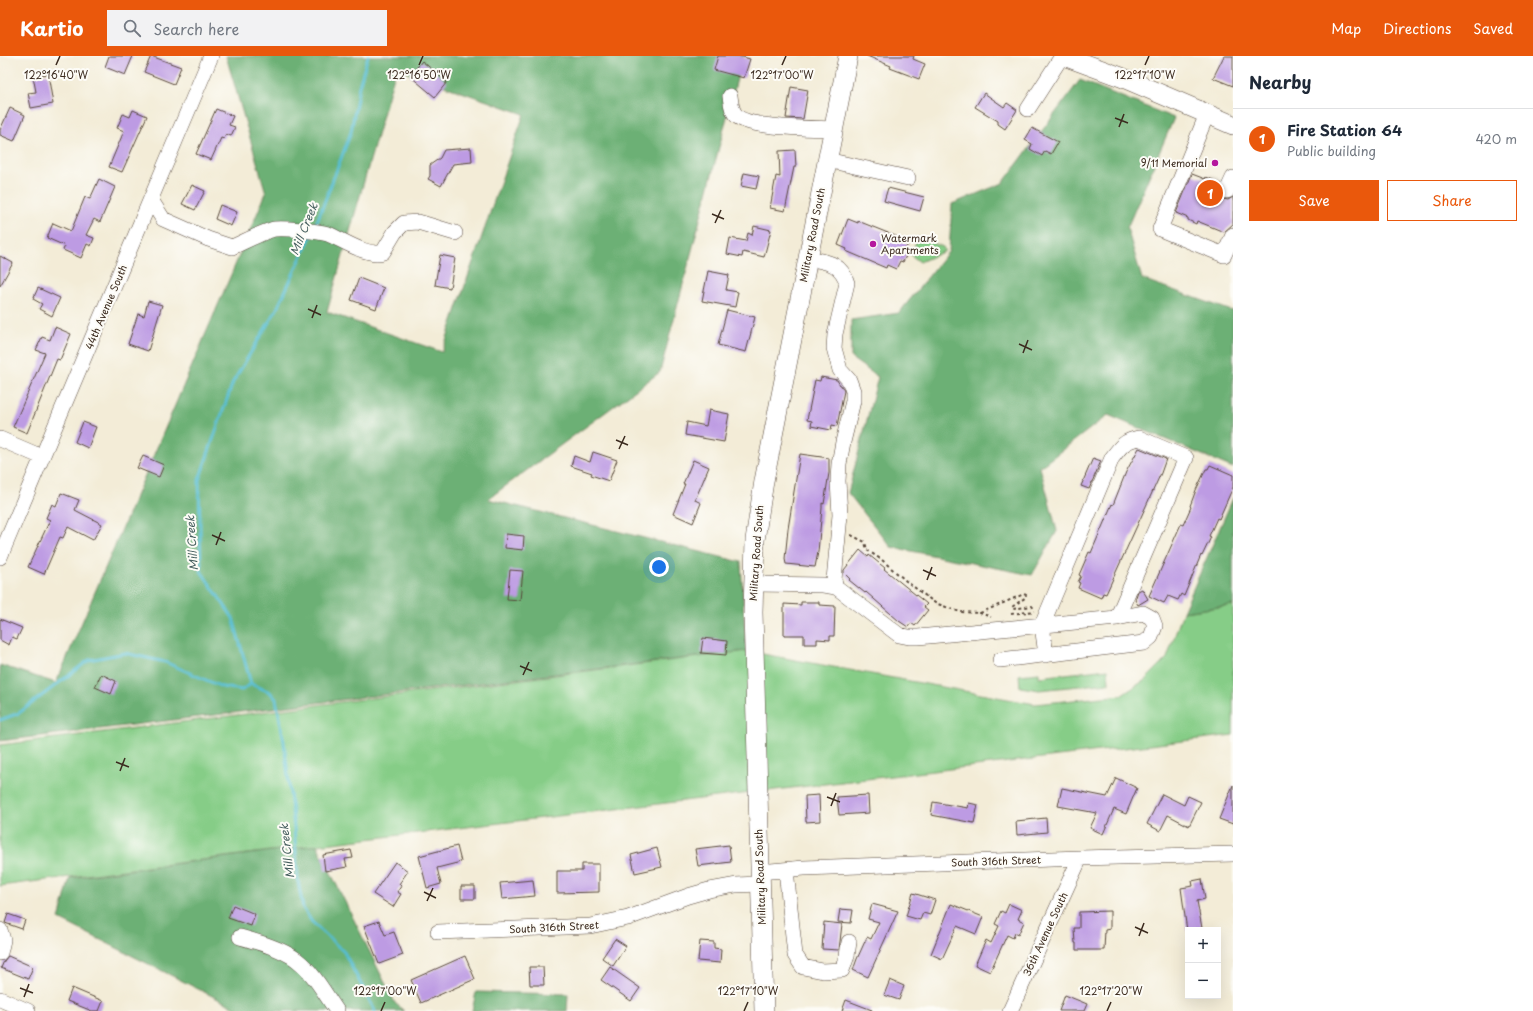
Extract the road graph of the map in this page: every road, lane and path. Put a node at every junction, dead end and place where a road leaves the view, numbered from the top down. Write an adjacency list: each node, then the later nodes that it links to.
1 (211, 56): 11 (street, 44th Avenue South)
2 (1063, 56): 5 (street); 6 (main road)
3 (845, 57): 8 (main road, Military Road South)
4 (730, 96): 8 (street)
5 (1028, 109)
6 (1207, 114): 7 (main road); 13 (street)
7 (1233, 124)
8 (833, 129): 9 (main road, Military Road South)
9 (827, 160): 10 (street); 14 (main road, Military Road South)
10 (908, 178)
11 (151, 200): 12 (street); 16 (street, 44th Avenue South)
12 (455, 233)
13 (1233, 236)
14 (807, 258): 17 (street); 19 (main road, Military Road South)
15 (0, 439): 16 (street)
16 (42, 457): 18 (street, 44th Avenue South)
17 (838, 533): 20 (street); 21 (path)
18 (0, 557)
19 (754, 584): 20 (street); 31 (main road, Military Road South)
20 (836, 587): 23 (street)
21 (980, 613): 23 (path); 24 (path)
22 (1005, 615): 23 (path)
23 (1042, 615): 25 (street); 25 (street); 26 (street)
24 (997, 616)
25 (1117, 618): 26 (street)
26 (1046, 655): 27 (street)
27 (1000, 660)
28 (1233, 854): 29 (street, South 316th Street)
29 (1080, 858): 30 (street, South 316th Street); 41 (street, 36th Avenue South)
30 (786, 870): 31 (street, South 316th Street); 35 (street)
31 (760, 878): 33 (street, South 316th Street); 40 (main road, Military Road South)
32 (0, 930): 36 (street)
33 (438, 932)
34 (240, 937): 39 (street)
35 (849, 942)
36 (0, 953)
37 (0, 999): 38 (street)
38 (28, 1011)
39 (338, 1011)
40 (764, 1011)
41 (1010, 1011)

